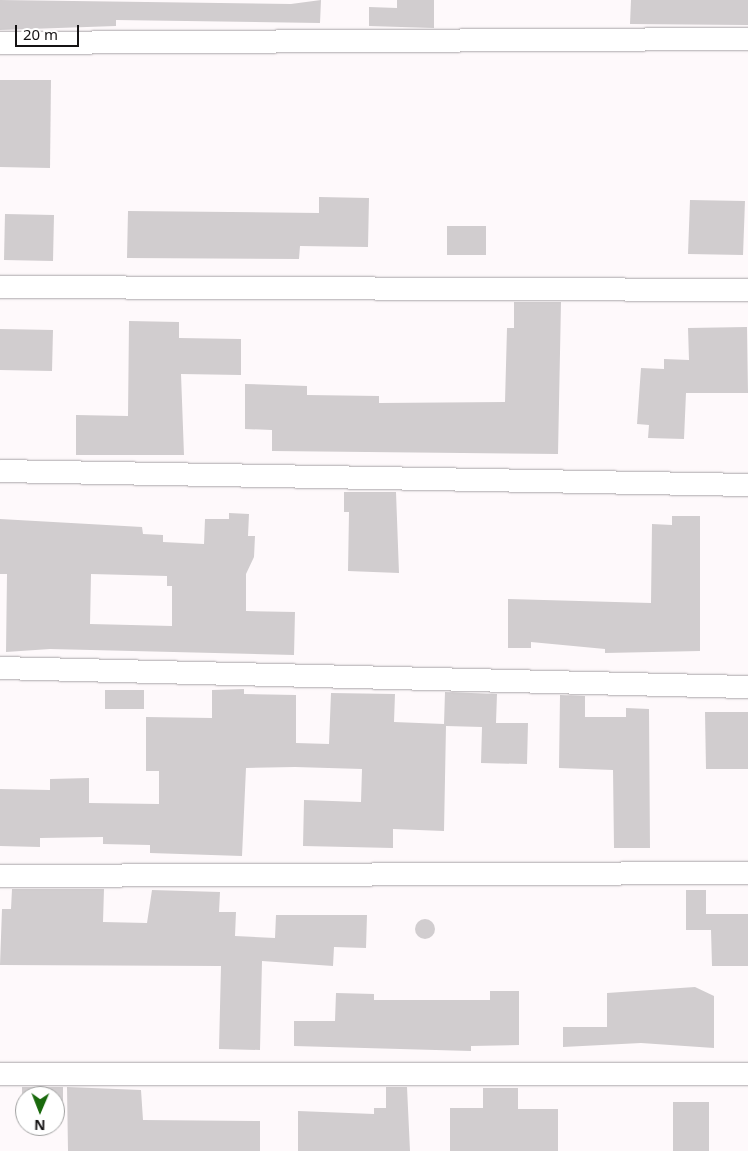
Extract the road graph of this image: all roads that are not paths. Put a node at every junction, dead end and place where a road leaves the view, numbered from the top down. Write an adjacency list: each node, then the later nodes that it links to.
1 (748, 39): 2 (street)
2 (0, 43)
3 (0, 287): 4 (street)
4 (748, 290)
5 (0, 471): 6 (street)
6 (748, 485)
7 (0, 668): 8 (street)
8 (748, 687)
9 (748, 873): 10 (street)
10 (0, 876)
11 (0, 1074): 12 (street)
12 (748, 1074)

